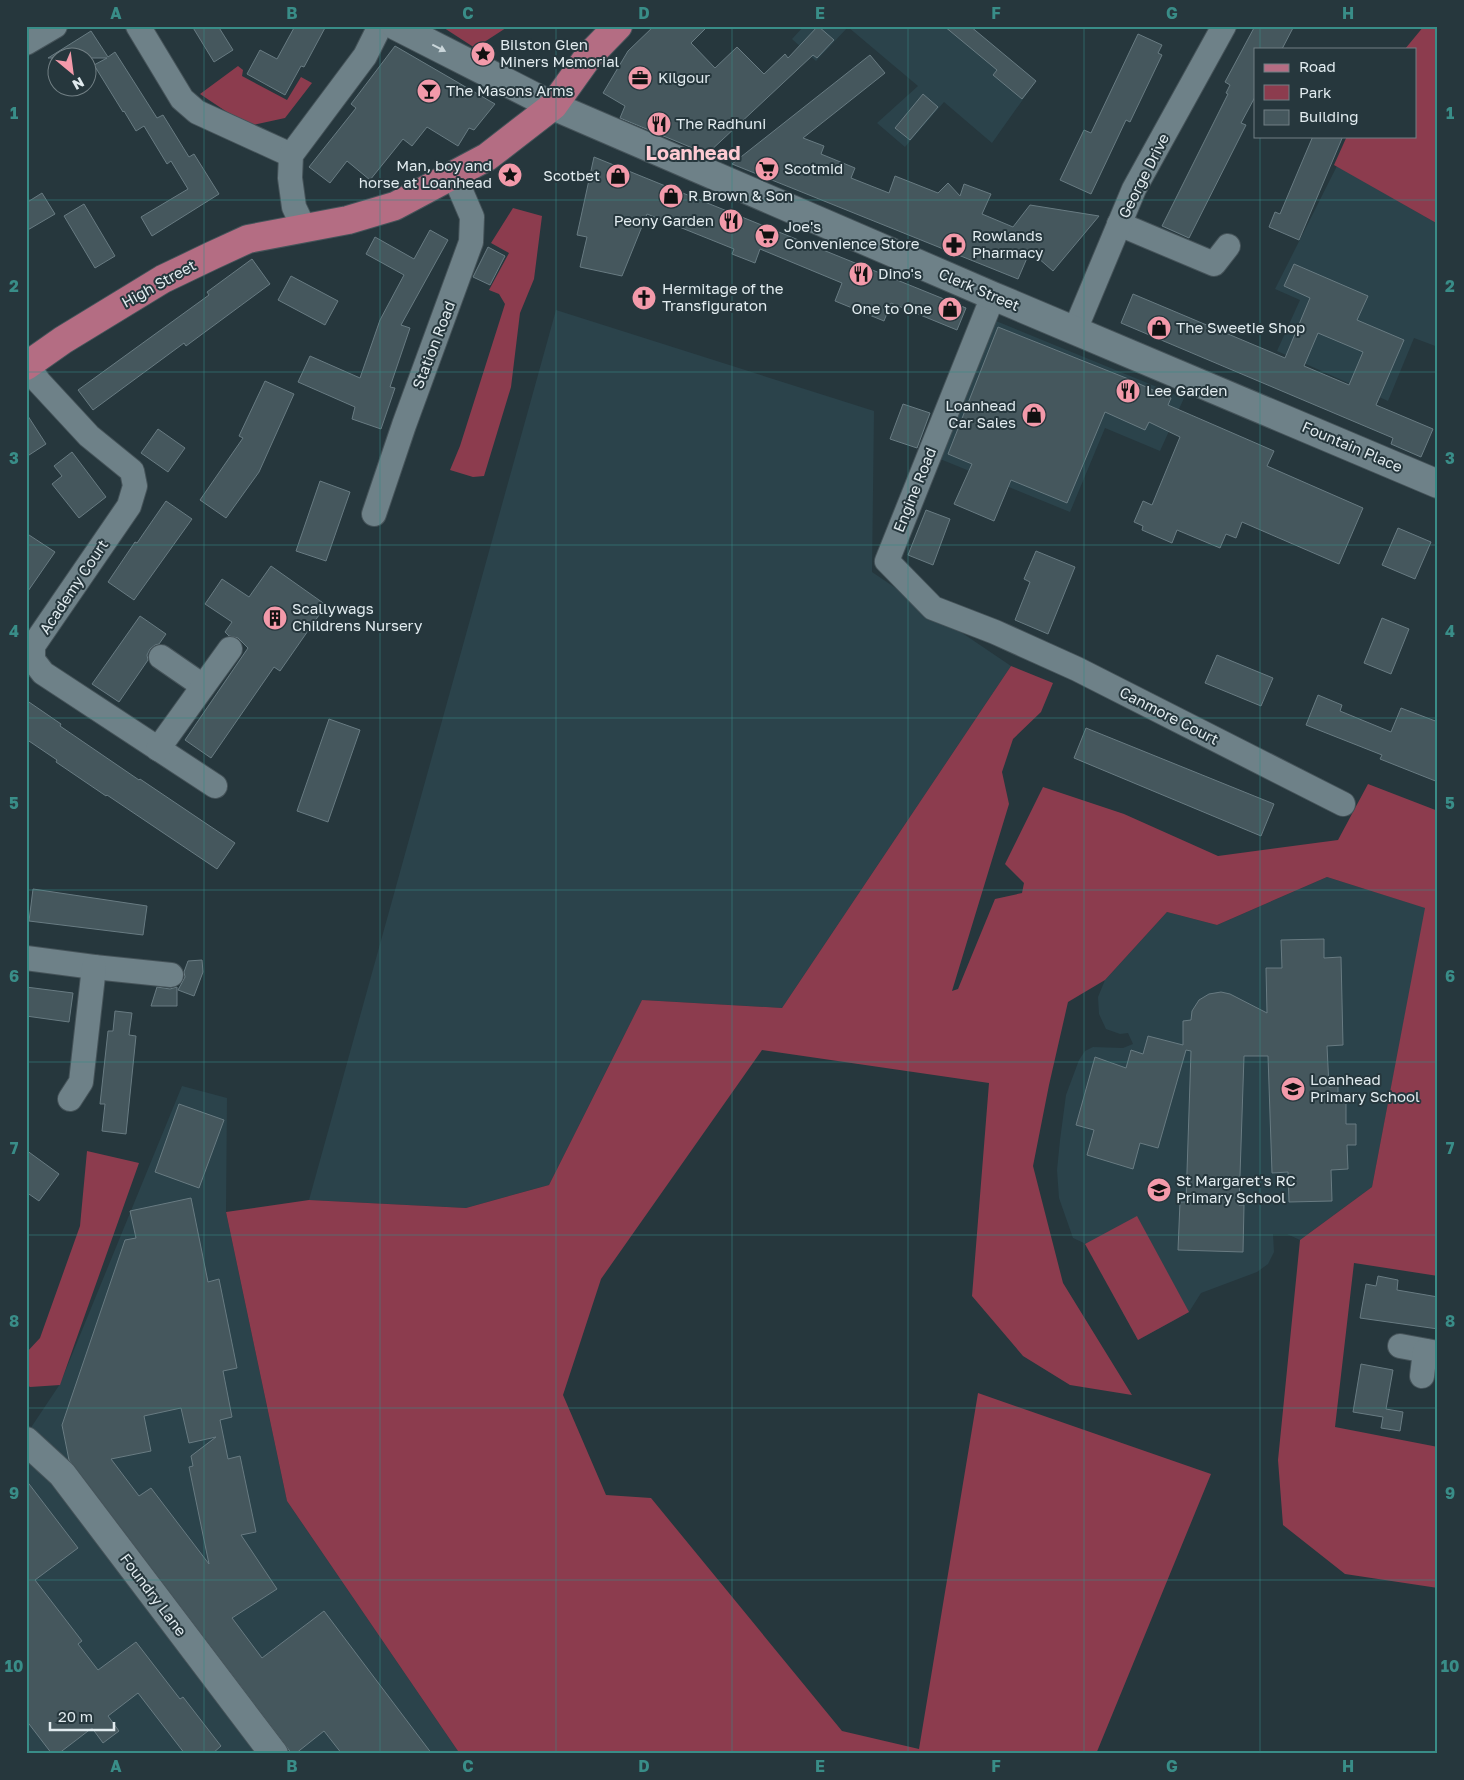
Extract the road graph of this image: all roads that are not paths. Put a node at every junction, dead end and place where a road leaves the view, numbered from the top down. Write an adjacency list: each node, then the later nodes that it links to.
1 (55, 26): 7 (street)
2 (138, 26): 9 (street)
3 (380, 26): 9 (street)
4 (396, 26): 8 (main road, Clerk Street, one-way to 8)
5 (618, 26): 8 (main road, High Street)
6 (1224, 26): 11 (street, George Drive)
7 (26, 44)
8 (553, 106): 10 (main road, High Street); 14 (main road, Clerk Street)
9 (291, 155): 12 (street)
10 (454, 175): 12 (main road, High Street); 19 (street, Station Road)
11 (1119, 224): 13 (street); 15 (street, George Drive)
12 (304, 228): 16 (main road, High Street)
13 (1228, 246)
14 (992, 296): 15 (main road, Clerk Street); 20 (street, Engine Road)
15 (1075, 330): 17 (main road, Clerk Street)
16 (27, 365): 24 (street, Academy Court)
17 (1266, 410): 18 (main road, Fountain Place)
18 (1438, 484)
19 (374, 514)
20 (994, 632): 26 (street, Canmore Court)
21 (230, 649): 23 (street)
22 (161, 657): 23 (street)
23 (203, 686): 24 (street)
24 (158, 749): 25 (street, Academy Court)
25 (215, 786)
26 (1342, 804)
27 (26, 958): 28 (street)
28 (94, 967): 29 (street); 30 (street)
29 (171, 974)
30 (70, 1099)
31 (1400, 1346): 32 (street)
32 (1431, 1352): 33 (street)
33 (1422, 1376)
34 (26, 1441): 35 (main road, Foundry Lane)
35 (274, 1754)

